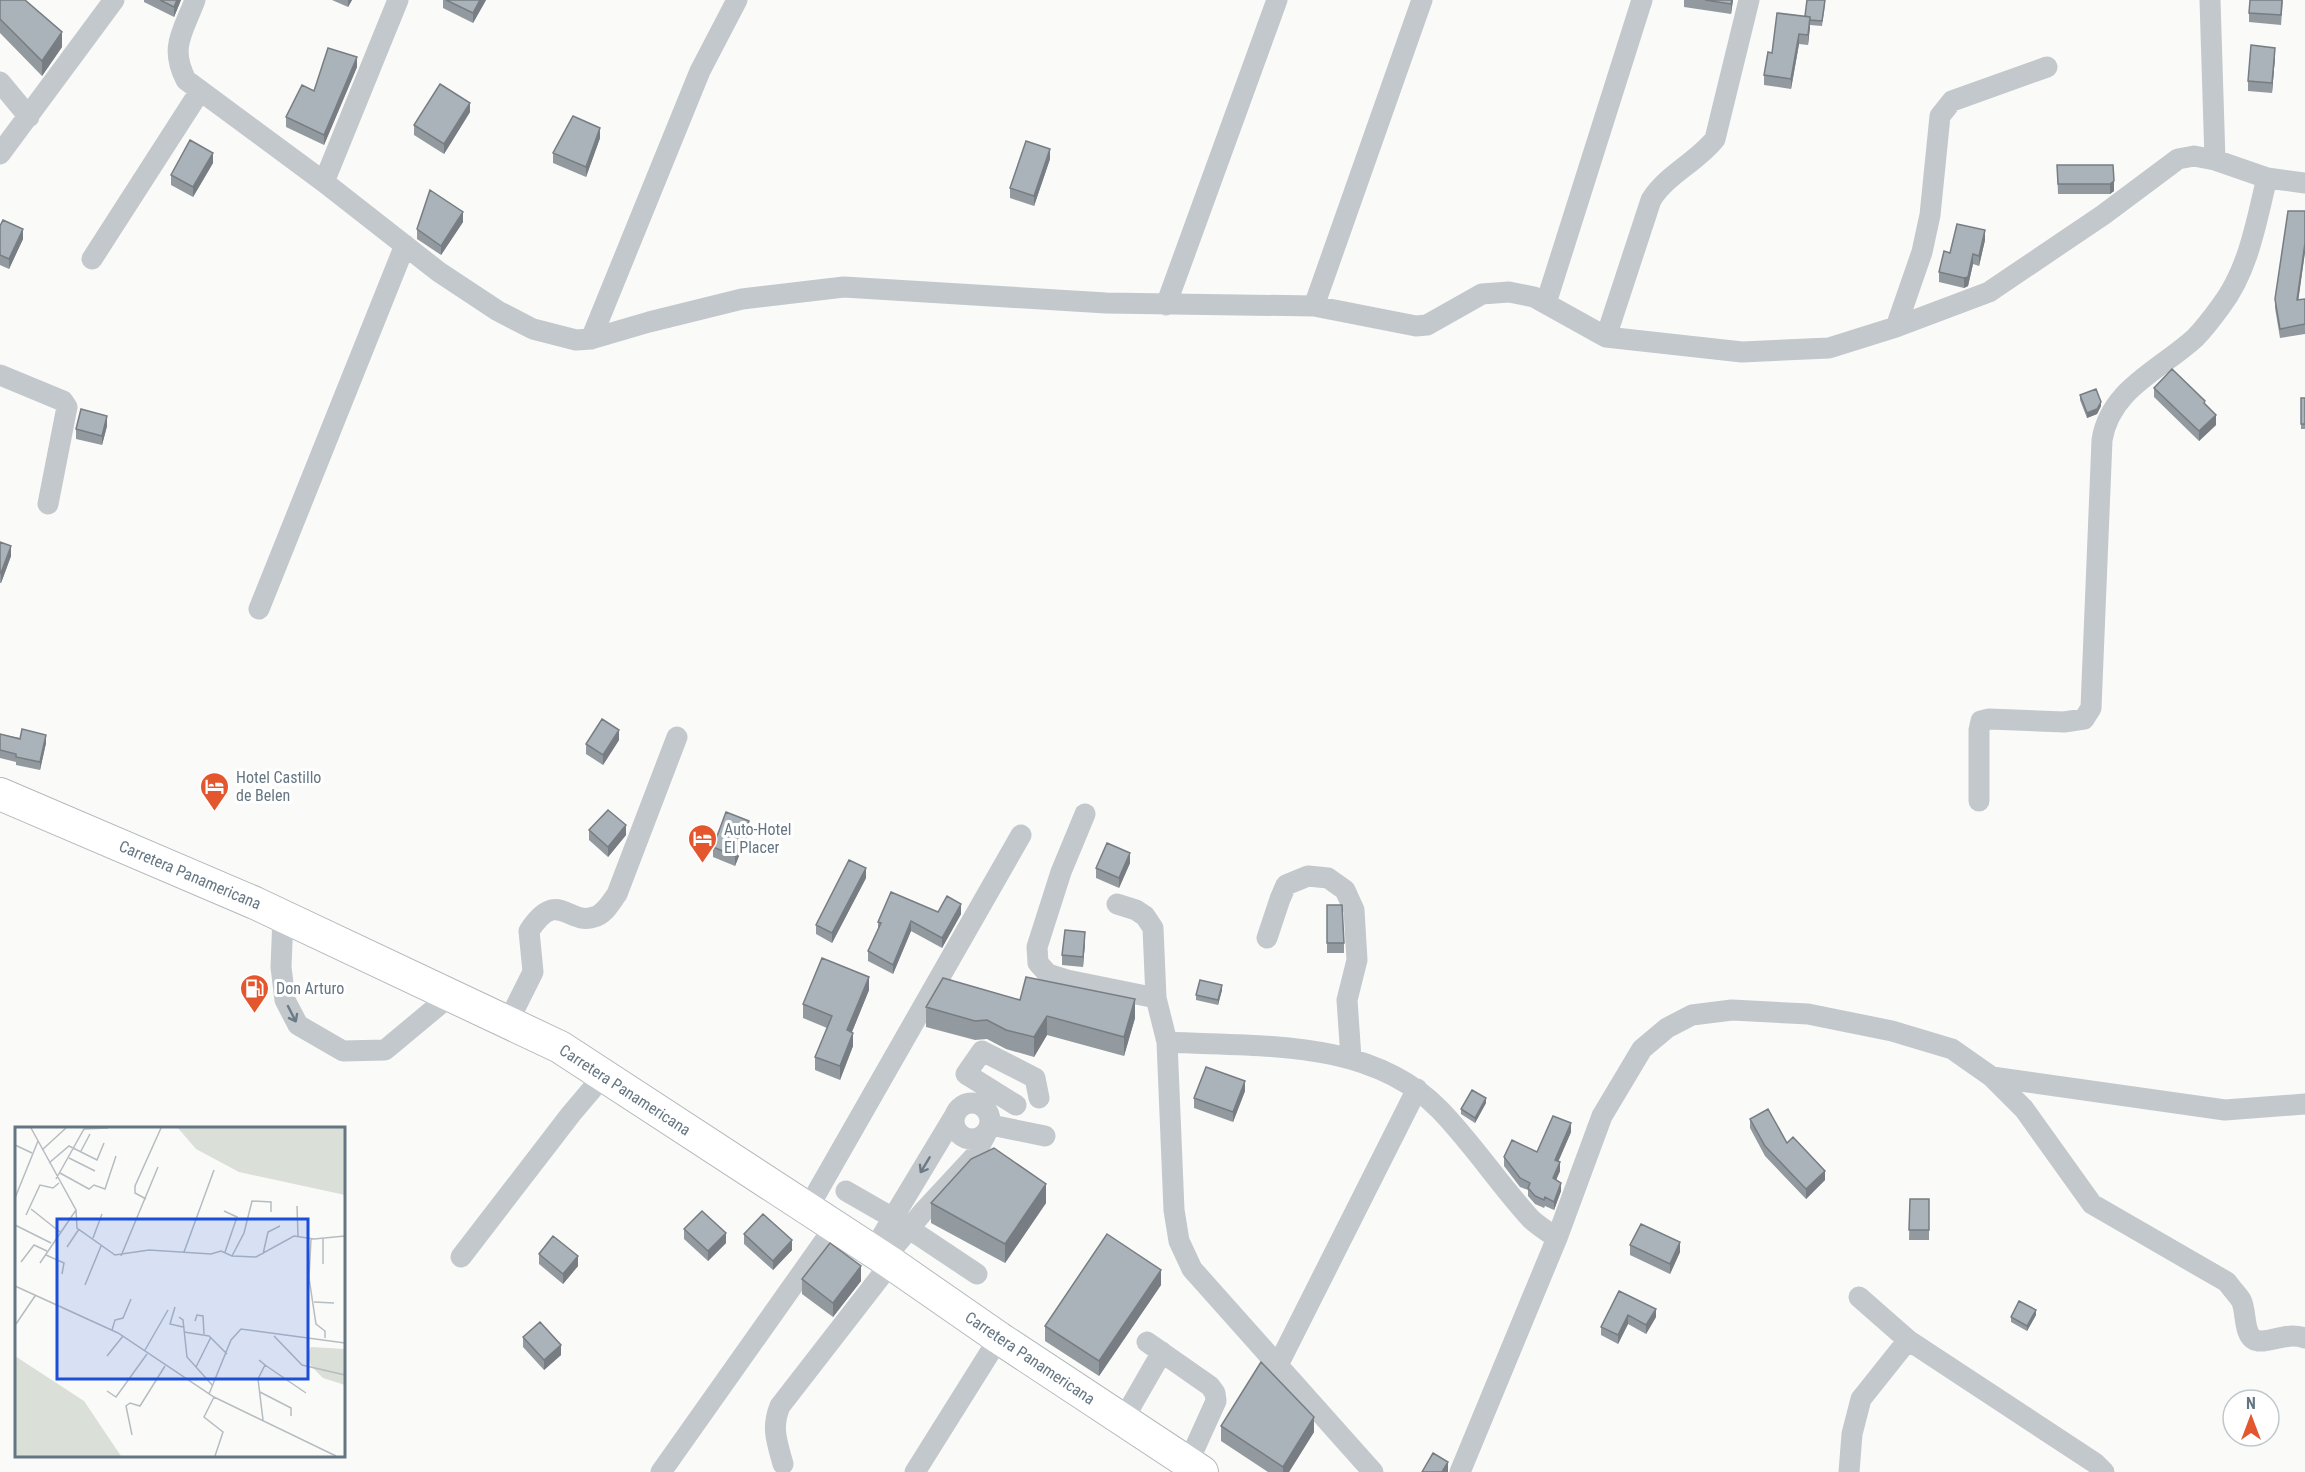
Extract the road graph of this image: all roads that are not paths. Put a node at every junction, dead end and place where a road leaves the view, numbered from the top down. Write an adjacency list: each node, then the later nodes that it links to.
1 (114, 0): 13 (street)
2 (195, 0): 12 (street)
3 (398, 0): 17 (street)
4 (737, 0): 26 (street)
5 (1277, 0): 22 (street)
6 (1422, 0): 23 (street)
7 (1642, 0): 21 (street)
8 (1749, 0): 25 (street)
9 (2210, 0): 15 (street)
10 (2047, 67): 24 (street)
11 (0, 82): 13 (street)
12 (200, 91): 17 (street); 20 (street)
13 (29, 117): 14 (street)
14 (0, 154)
15 (2215, 160): 16 (street); 24 (street)
16 (2267, 178): 18 (street); 32 (street)
17 (324, 182): 19 (street)
18 (2305, 183)
19 (405, 245): 26 (street); 29 (street)
20 (92, 260)
21 (1546, 303): 23 (street); 25 (street)
22 (1166, 305): 23 (street); 26 (street)
23 (1314, 306)
24 (1896, 327): 25 (street)
25 (1606, 337)
26 (591, 339)
27 (0, 375): 28 (street)
28 (48, 504)
29 (259, 609)
30 (676, 737): 40 (street)
31 (0, 794): 36 (highway, Carretera Panamericana)
32 (1979, 801)
33 (1085, 814): 39 (street)
34 (1021, 836): 54 (street)
35 (1117, 904): 39 (street)
36 (283, 916): 38 (highway, Carretera Panamericana); 38 (street, one-way to 38)
37 (1266, 938): 43 (street)
38 (451, 995): 40 (highway, Carretera Panamericana)
39 (1156, 998): 41 (street)
40 (508, 1022): 44 (highway, Carretera Panamericana)
41 (1167, 1042): 43 (street); 65 (street)
42 (1034, 1057): 47 (street)
43 (1351, 1058): 46 (street)
44 (604, 1075): 54 (highway, Carretera Panamericana); 58 (street)
45 (1992, 1077): 48 (street); 57 (street); 63 (street)
46 (1417, 1089): 57 (street); 65 (street)
47 (1040, 1098): 49 (street); 49 (street)
48 (2305, 1104)
49 (1016, 1105): 51 (street)
50 (955, 1115): 51 (street); 51 (street); 55 (street, one-way to 55)
51 (989, 1123): 52 (street); 55 (street)
52 (1045, 1136)
53 (846, 1191): 55 (street)
54 (808, 1208): 56 (highway, Carretera Panamericana)
55 (902, 1223): 59 (street); 60 (street)
56 (834, 1226): 59 (highway, Carretera Panamericana); 69 (street)
57 (1557, 1238): 72 (street)
58 (462, 1257)
59 (883, 1258): 62 (highway, Carretera Panamericana); 67 (street)
60 (977, 1274)
61 (1859, 1297): 64 (street)
62 (999, 1338): 66 (highway, Carretera Panamericana); 70 (street)
63 (2305, 1338)
64 (1908, 1340): 73 (street); 74 (street)
65 (1278, 1365): 71 (street)
66 (1123, 1420): 68 (highway, Carretera Panamericana); 68 (street)
67 (783, 1464)
68 (1188, 1467)
69 (661, 1472)
70 (915, 1472)
71 (1372, 1472)
72 (1460, 1472)
73 (1849, 1472)
74 (2104, 1472)

